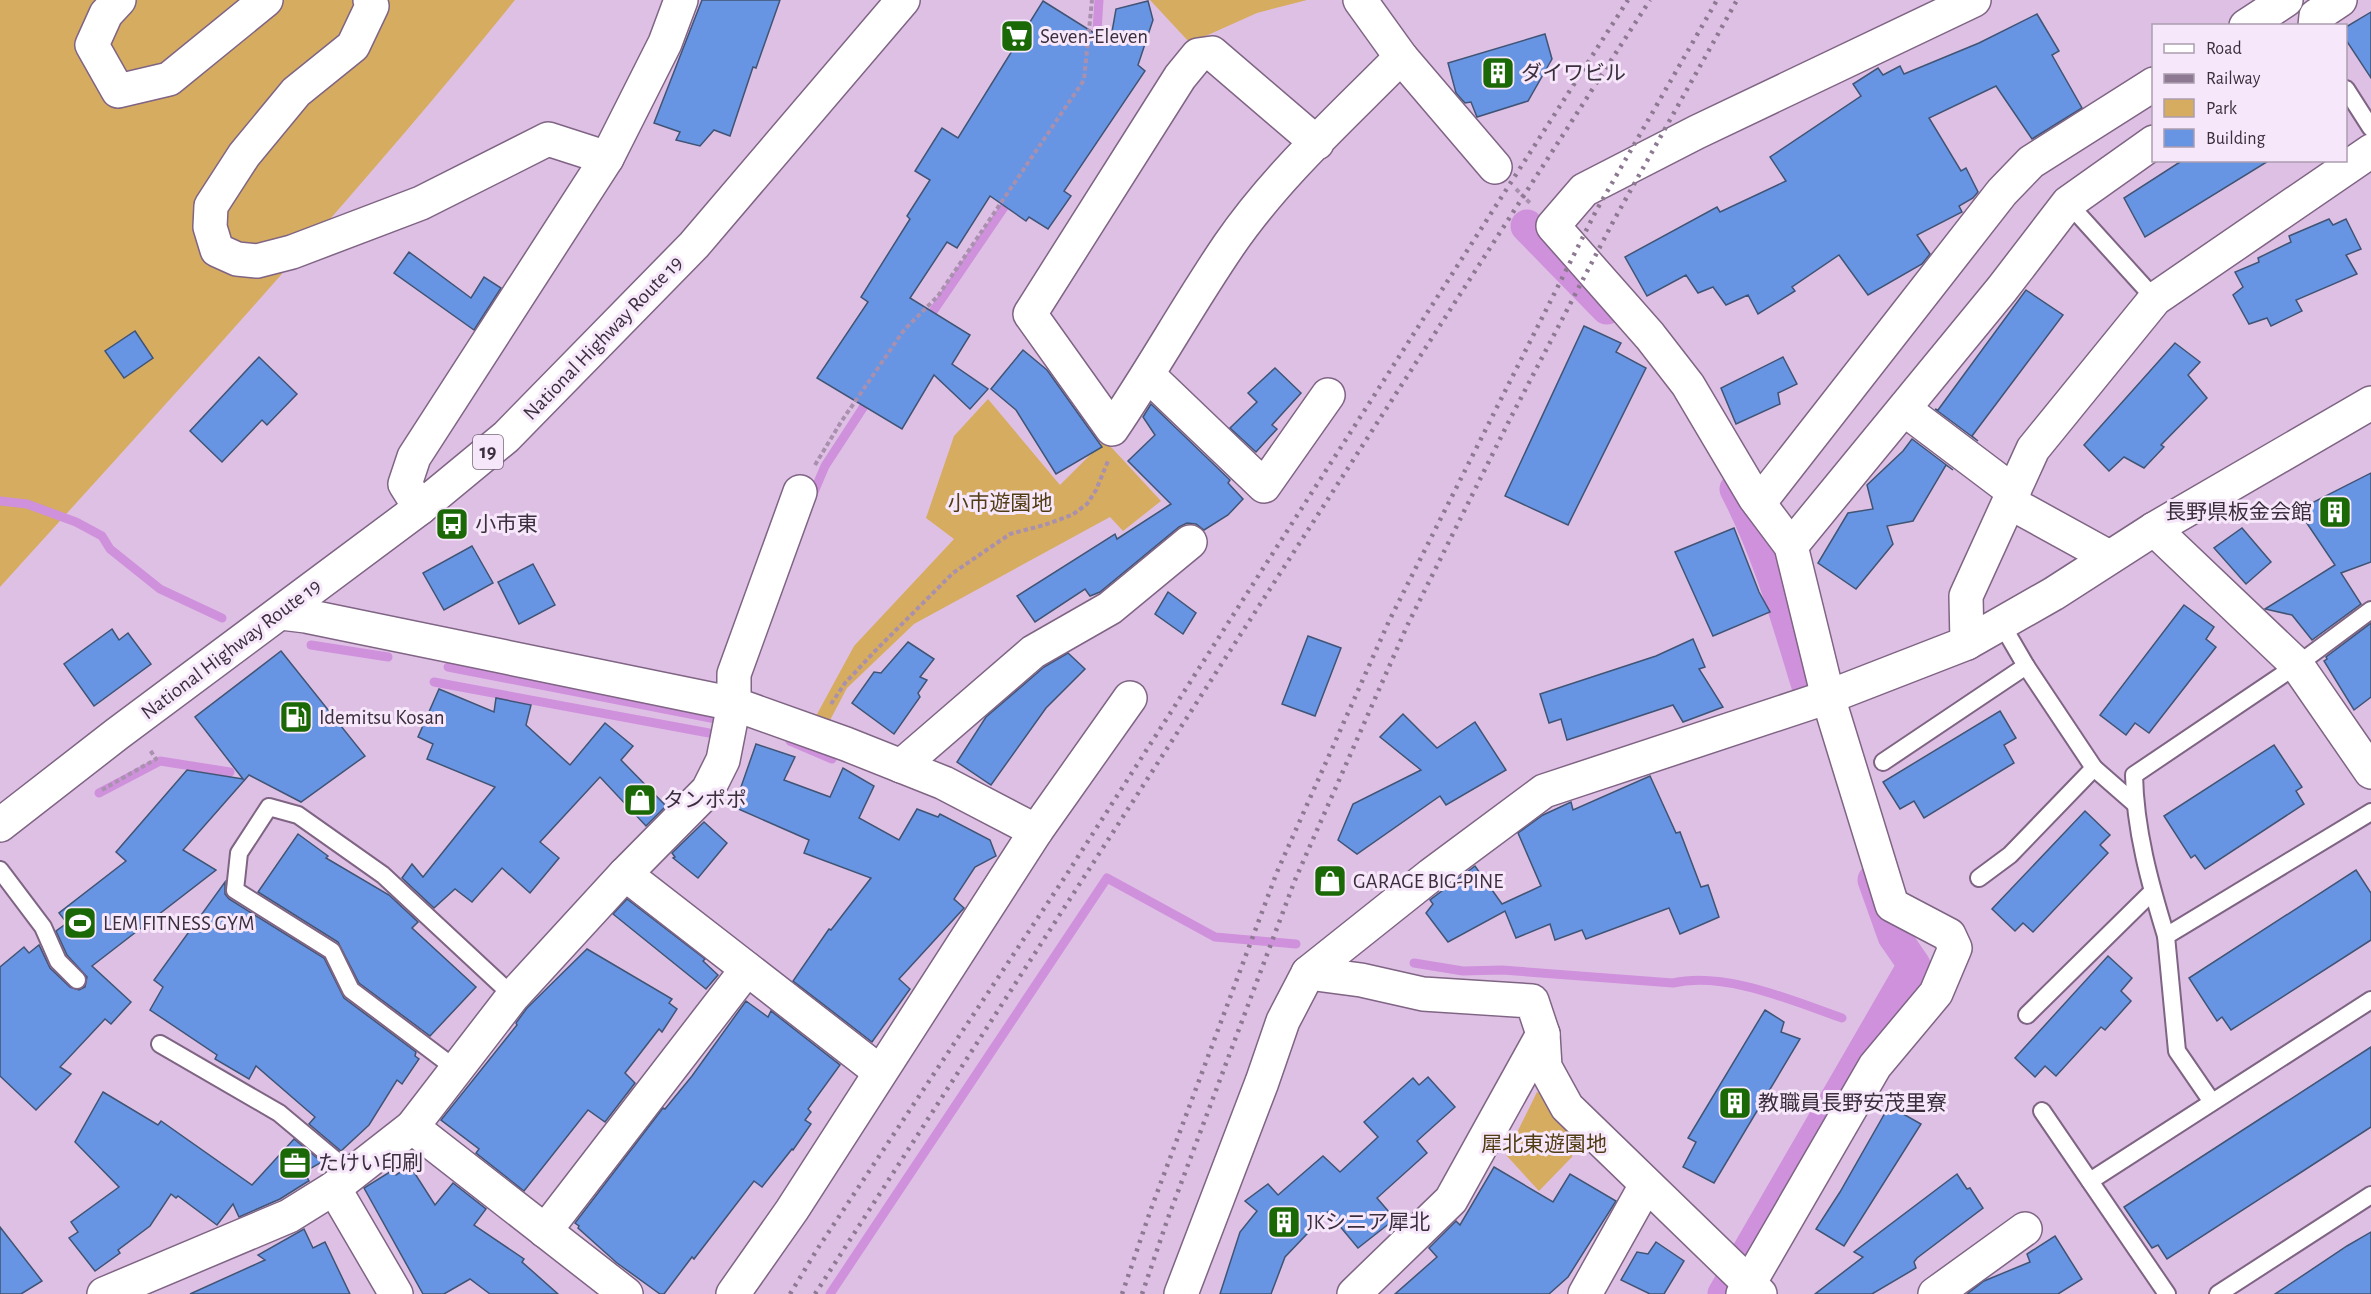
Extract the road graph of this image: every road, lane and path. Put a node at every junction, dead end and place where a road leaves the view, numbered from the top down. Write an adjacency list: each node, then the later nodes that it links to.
1 (119, 0): 2 (main road)
2 (266, 0)
3 (369, 0): 20 (main road)
4 (681, 0): 20 (main road)
5 (903, 0): 33 (main road, National Highway Route 19 / 19)
6 (1092, 0): 30 (path)
7 (1360, 0): 13 (main road)
8 (1974, 0): 23 (main road)
9 (2286, 0): 11 (main road)
10 (2340, 0): 12 (main road)
11 (2249, 24)
12 (2315, 24)
13 (1401, 57): 17 (main road); 21 (main road)
14 (2152, 85): 32 (main road)
15 (2347, 91): 16 (lane)
16 (2371, 128)
17 (1317, 143): 25 (main road); 29 (main road)
18 (2152, 143): 22 (main road)
19 (2371, 151): 24 (main road)
20 (607, 158): 33 (main road)
21 (1495, 167): 23 (path)
22 (2068, 203): 24 (lane); 28 (main road)
23 (1553, 226): 32 (main road)
24 (2155, 299): 31 (main road)
25 (1148, 375): 26 (main road); 29 (main road)
26 (1328, 395)
27 (2371, 403): 34 (main road)
28 (1904, 409): 31 (main road); 36 (main road)
29 (1112, 429): 47 (path)
30 (800, 492): 46 (main road)
31 (2012, 497): 37 (main road); 41 (main road)
32 (1759, 503): 36 (main road)
33 (420, 508): 39 (main road, National Highway Route 19 / 19)
34 (2154, 529): 37 (main road); 42 (main road)
35 (1190, 542): 50 (main road)
36 (1791, 546): 44 (main road)
37 (2109, 557): 40 (main road)
38 (2371, 610): 42 (lane)
39 (281, 613): 46 (main road); 56 (main road, National Highway Route 19 / 19)
40 (2001, 623): 41 (main road); 43 (lane)
41 (1967, 643): 44 (main road)
42 (2297, 665): 52 (main road); 54 (lane)
43 (2026, 666): 49 (lane); 51 (lane)
44 (1828, 697): 64 (main road); 82 (main road)
45 (1130, 698): 57 (main road)
46 (732, 716): 47 (main road); 59 (main road)
47 (816, 733): 50 (main road)
48 (156, 759): 53 (path)
49 (1883, 762)
50 (901, 766): 57 (main road)
51 (2094, 768): 54 (lane); 60 (lane)
52 (2371, 772)
53 (98, 792)
54 (2134, 803): 61 (lane)
55 (2371, 812): 62 (lane)
56 (0, 825)
57 (1036, 831): 72 (main road)
58 (0, 870): 65 (lane)
59 (625, 874): 63 (main road); 66 (main road)
60 (1979, 878)
61 (2152, 892): 62 (lane); 68 (lane)
62 (2166, 936): 73 (lane)
63 (747, 969): 72 (main road); 81 (main road)
64 (1308, 973): 69 (main road); 87 (main road)
65 (77, 980)
66 (513, 996): 71 (main road); 71 (lane)
67 (2371, 1000): 73 (lane)
68 (2027, 1015)
69 (1543, 1034): 78 (main road); 88 (main road)
70 (159, 1044): 76 (lane)
71 (456, 1069): 75 (main road)
72 (880, 1072): 86 (main road)
73 (2212, 1102): 77 (lane)
74 (2042, 1111): 77 (lane)
75 (412, 1128): 76 (main road); 81 (main road)
76 (343, 1181): 83 (main road); 84 (main road)
77 (2090, 1181): 91 (lane)
78 (1646, 1185): 82 (main road); 89 (main road)
79 (2371, 1195): 92 (lane)
80 (2025, 1229): 90 (main road)
81 (545, 1232): 85 (main road)
82 (1751, 1291)
83 (104, 1294)
84 (396, 1294)
85 (626, 1294)
86 (733, 1294)
87 (1181, 1294)
88 (1354, 1294)
89 (1585, 1294)
90 (1935, 1294)
91 (2167, 1294)
92 (2218, 1294)

